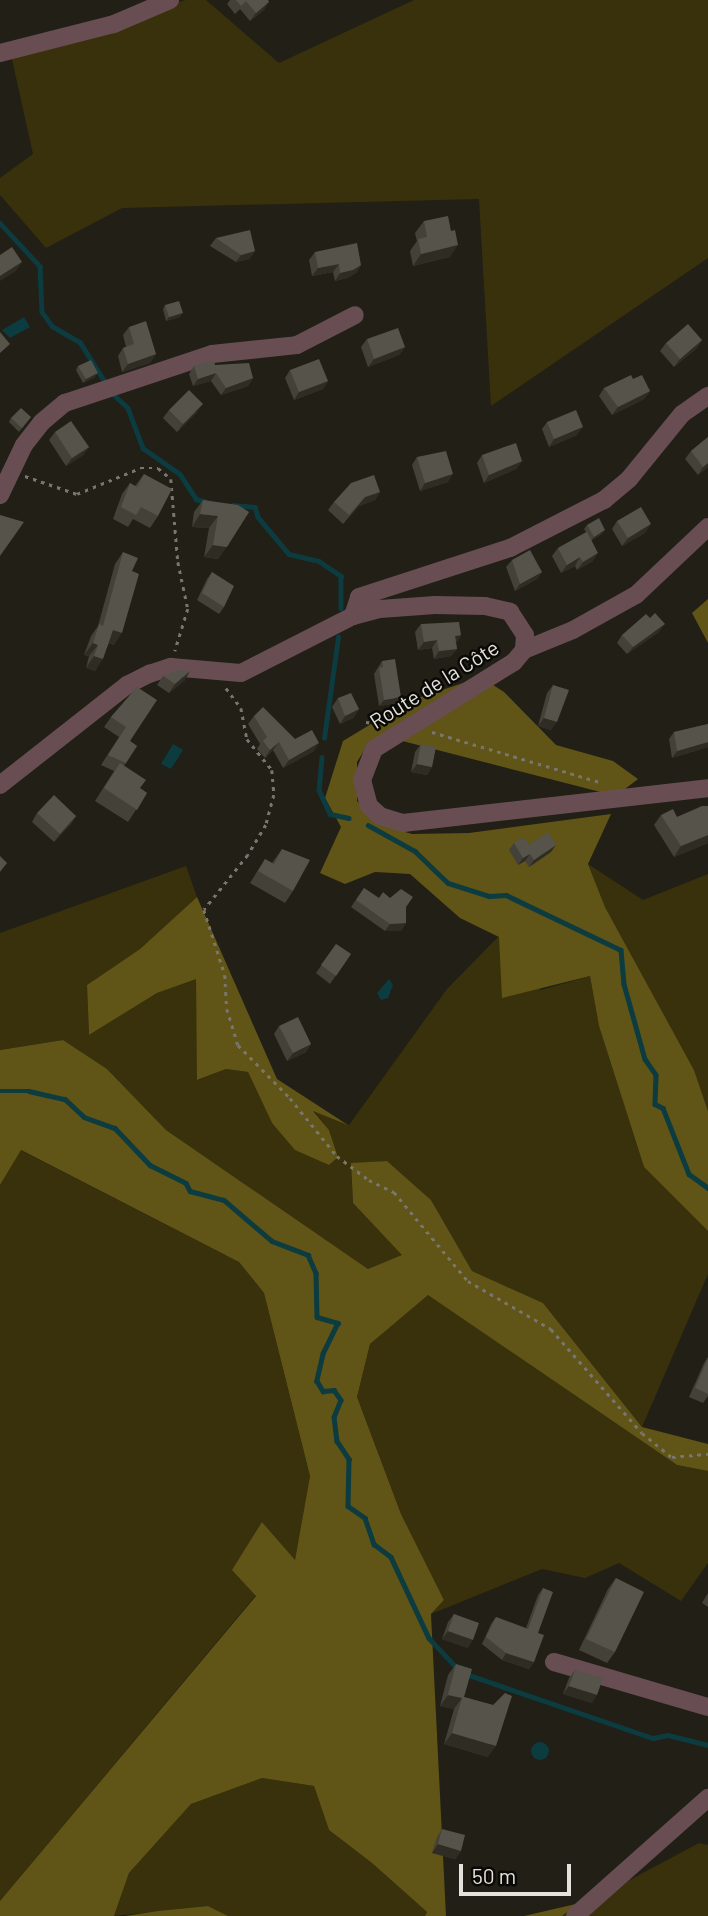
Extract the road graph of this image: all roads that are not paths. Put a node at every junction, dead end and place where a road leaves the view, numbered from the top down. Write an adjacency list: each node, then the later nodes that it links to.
1 (170, 0): 2 (street)
2 (0, 53)
3 (355, 315): 5 (street)
4 (708, 396): 7 (street)
5 (0, 495)
6 (708, 527): 8 (street)
7 (353, 616): 8 (street, Route de la Côte); 9 (street, Route de la Côte)
8 (524, 650): 10 (street, Route de la Côte)
9 (0, 785)
10 (708, 788)
11 (554, 1662): 12 (street)
12 (708, 1707)
13 (708, 1798): 14 (street)
14 (575, 1916)

